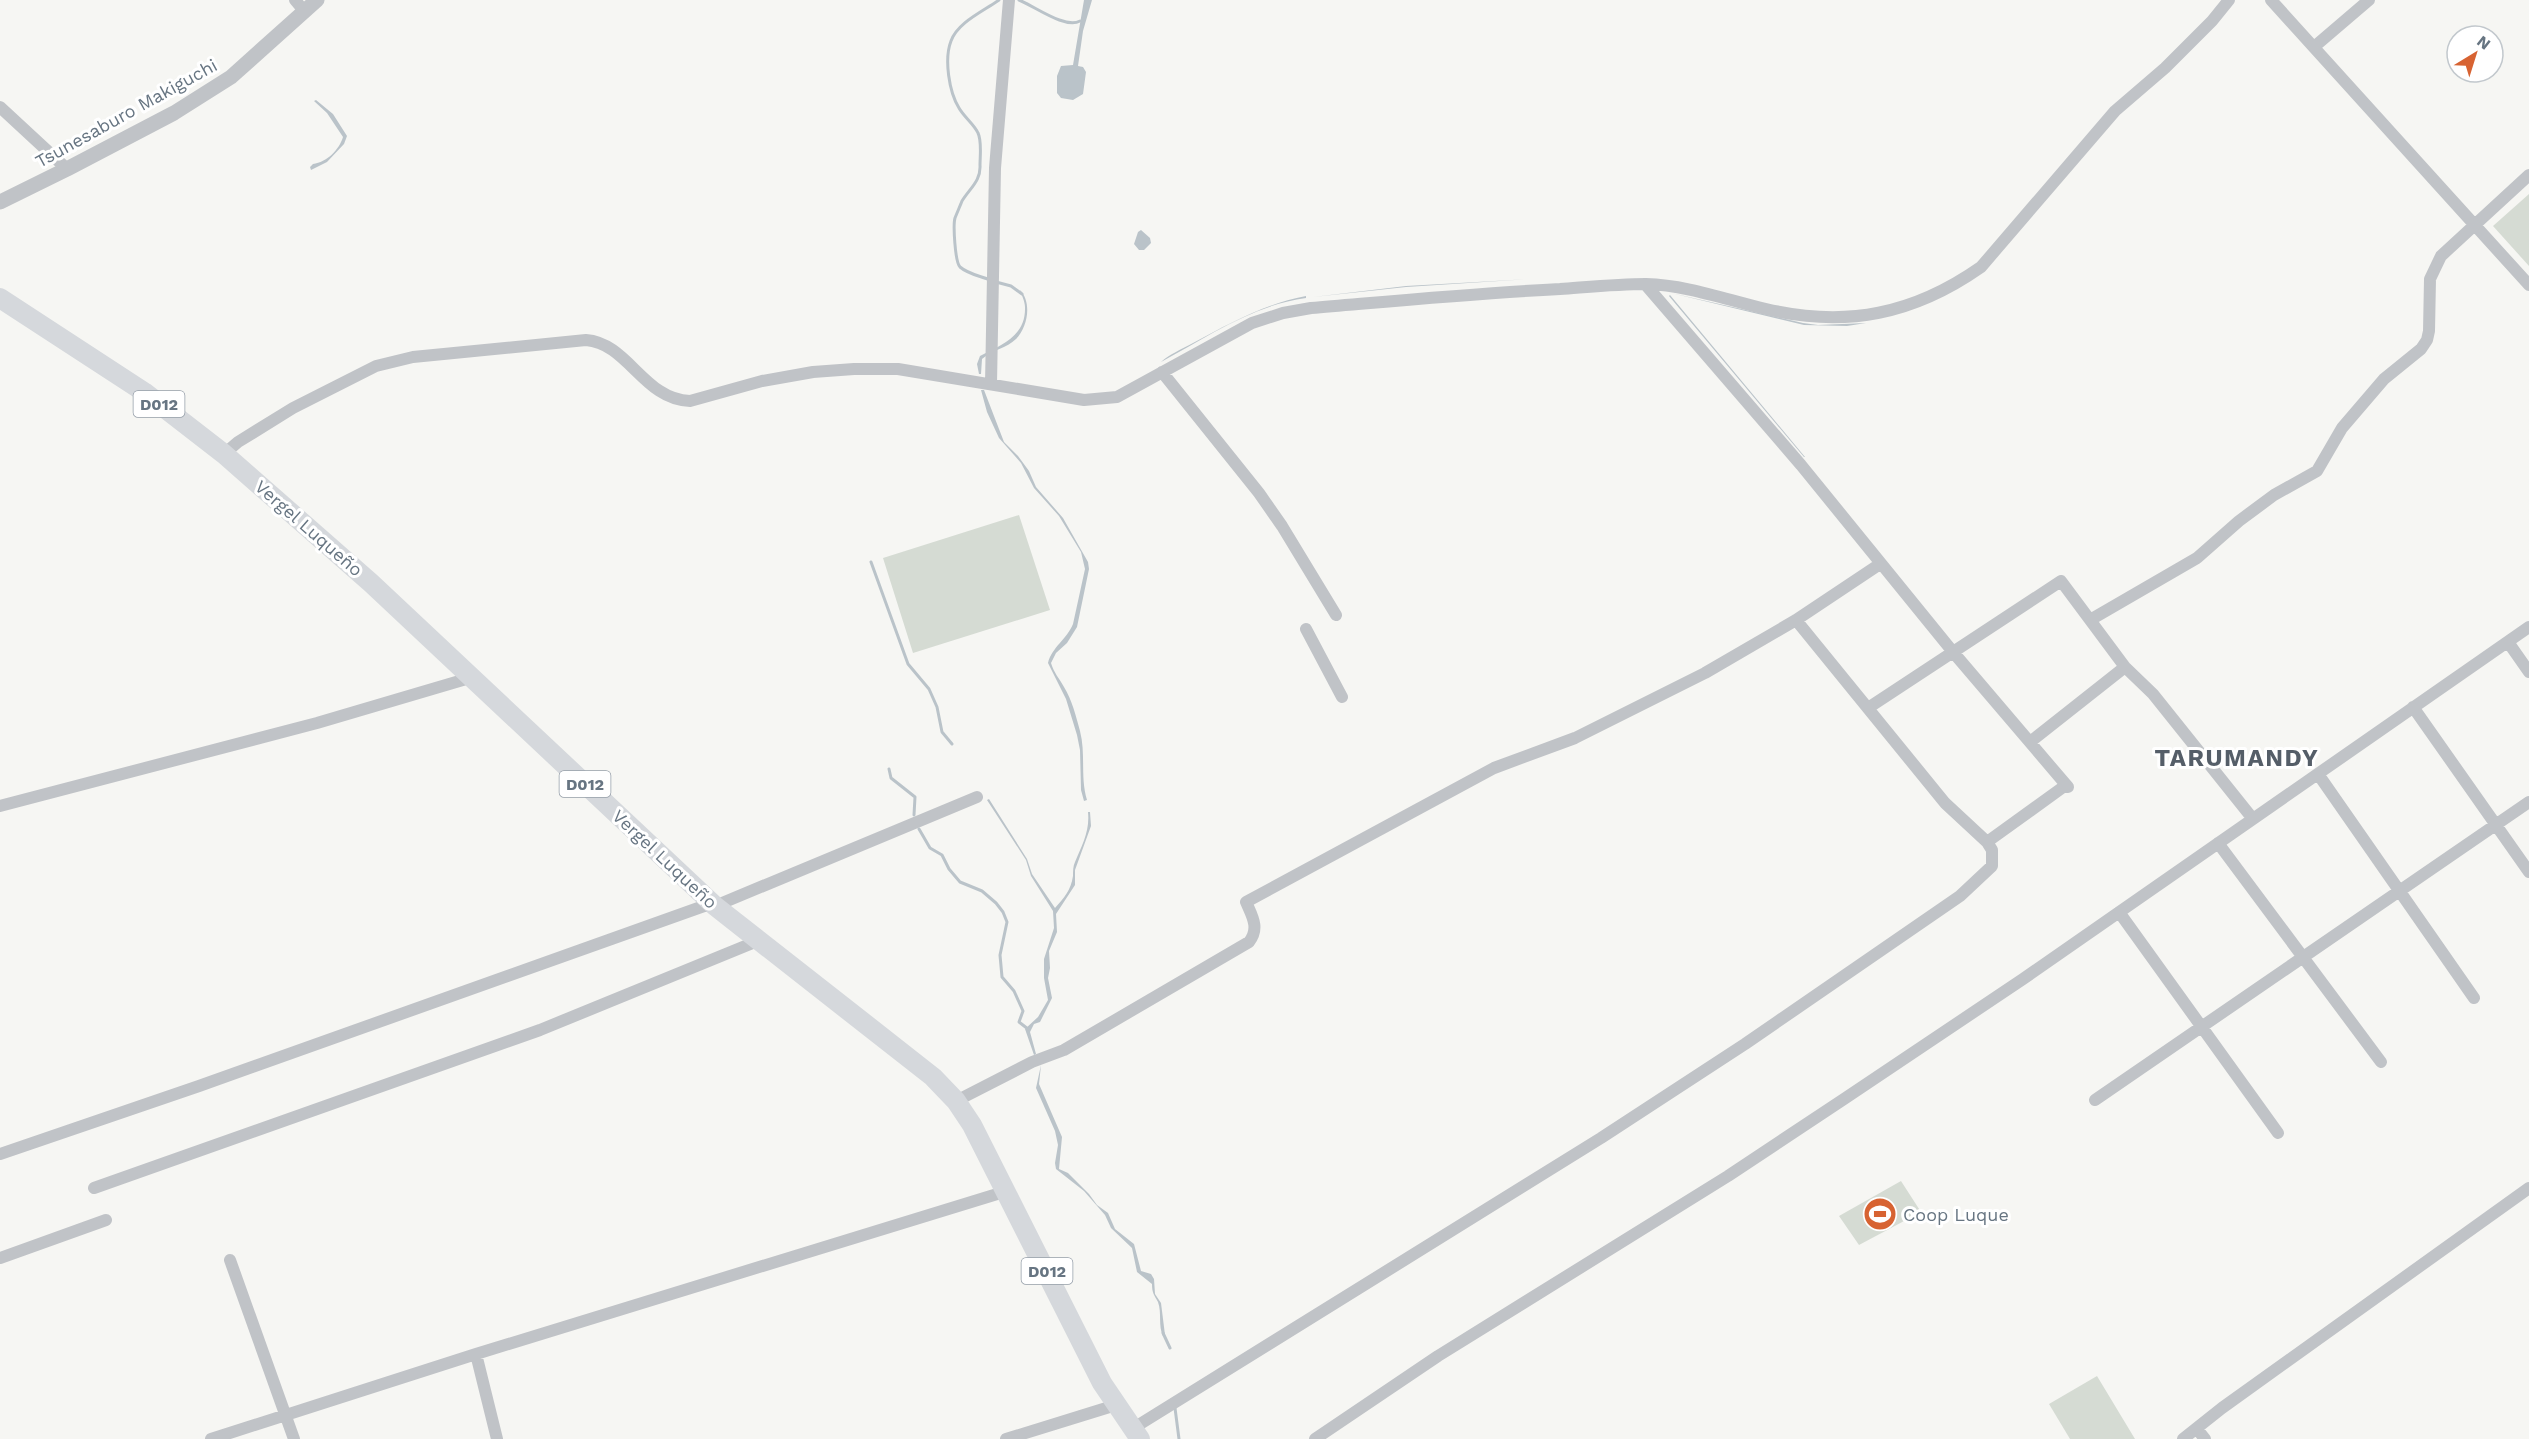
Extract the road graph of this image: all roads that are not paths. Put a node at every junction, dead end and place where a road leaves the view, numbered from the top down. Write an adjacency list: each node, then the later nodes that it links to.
1 (295, 0): 7 (street)
2 (317, 0): 7 (street, Tsunesaburo Makiguchi)
3 (1009, 0): 18 (street)
4 (2229, 0): 14 (street)
5 (2271, 0): 8 (street)
6 (2369, 0): 8 (street)
7 (305, 12): 10 (street, Tsunesaburo Makiguchi)
8 (2314, 47): 13 (street)
9 (0, 107): 10 (street)
10 (67, 169): 12 (street, Tsunesaburo Makiguchi)
11 (2529, 175): 13 (street)
12 (0, 202)
13 (2475, 225): 15 (street); 23 (street)
14 (1645, 284): 17 (street); 20 (street)
15 (2529, 285)
16 (0, 298): 19 (main road, Vergel Luqueño / D012)
17 (1162, 372): 18 (street); 21 (street)
18 (991, 384): 19 (street)
19 (224, 454): 30 (main road, Vergel Luqueño / D012)
20 (1880, 564): 22 (street); 27 (street)
21 (1336, 615)
22 (1796, 620): 33 (street); 53 (street)
23 (2090, 620): 27 (street); 28 (street)
24 (2529, 627): 26 (street)
25 (1306, 629): 31 (street)
26 (2508, 642): 29 (street); 32 (street)
27 (1953, 652): 33 (street); 34 (street)
28 (2125, 667): 34 (street); 39 (street)
29 (2529, 672)
30 (473, 678): 38 (street); 45 (main road, Vergel Luqueño / D012)
31 (1342, 697)
32 (2413, 707): 35 (street); 40 (street)
33 (1868, 708): 41 (street)
34 (2030, 742): 41 (street)
35 (2318, 774): 39 (street); 44 (street)
36 (977, 797): 45 (street)
37 (2529, 802): 40 (street)
38 (0, 806)
39 (2253, 819): 42 (street)
40 (2496, 825): 43 (street); 44 (street)
41 (1987, 842): 66 (street)
42 (2218, 843): 46 (street); 48 (street)
43 (2529, 872)
44 (2400, 891): 48 (street); 49 (street)
45 (715, 906): 47 (main road, Vergel Luqueño / D012); 55 (street)
46 (2119, 912): 50 (street); 71 (street)
47 (760, 940): 53 (main road, Vergel Luqueño / D012); 56 (street)
48 (2303, 957): 50 (street); 51 (street)
49 (2474, 998)
50 (2201, 1027): 52 (street); 54 (street)
51 (2381, 1062)
52 (2095, 1100)
53 (956, 1101): 58 (main road, Vergel Luqueño / D012)
54 (2278, 1133)
55 (0, 1154)
56 (94, 1188)
57 (2529, 1188): 65 (street)
58 (1007, 1191): 62 (street); 63 (main road, Vergel Luqueño / D012)
59 (106, 1220): 60 (street)
60 (0, 1258)
61 (230, 1260): 64 (street)
62 (476, 1354): 64 (street); 69 (street)
63 (1116, 1405): 66 (main road, Vergel Luqueño / D012); 70 (street)
64 (285, 1415): 67 (street); 68 (street)
65 (2196, 1429): 72 (street); 73 (street)
66 (1136, 1434)
67 (212, 1439)
68 (294, 1439)
69 (497, 1439)
70 (1006, 1439)
71 (1315, 1439)
72 (2183, 1439)
73 (2205, 1439)

